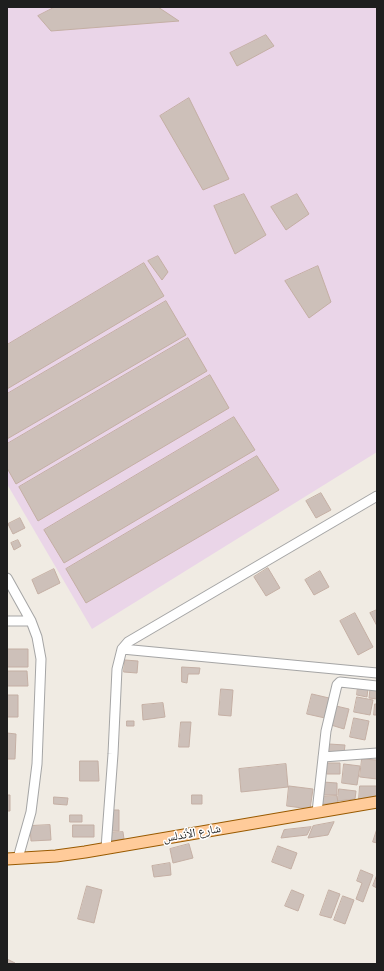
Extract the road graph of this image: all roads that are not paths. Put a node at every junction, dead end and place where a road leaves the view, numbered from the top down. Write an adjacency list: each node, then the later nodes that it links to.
1 (377, 496): 5 (street)
2 (8, 584): 4 (street)
3 (7, 621): 4 (street)
4 (31, 621): 13 (street)
5 (122, 649): 6 (street); 12 (street)
6 (377, 673)
7 (377, 686): 9 (street)
8 (377, 753): 9 (street)
9 (323, 757): 11 (street)
10 (377, 802): 11 (main road, شارع الأندلس)
11 (317, 812): 12 (main road, شارع الأندلس)
12 (106, 848): 13 (main road, شارع الأندلس)
13 (18, 858): 14 (main road, شارع الأندلس)
14 (7, 859)

